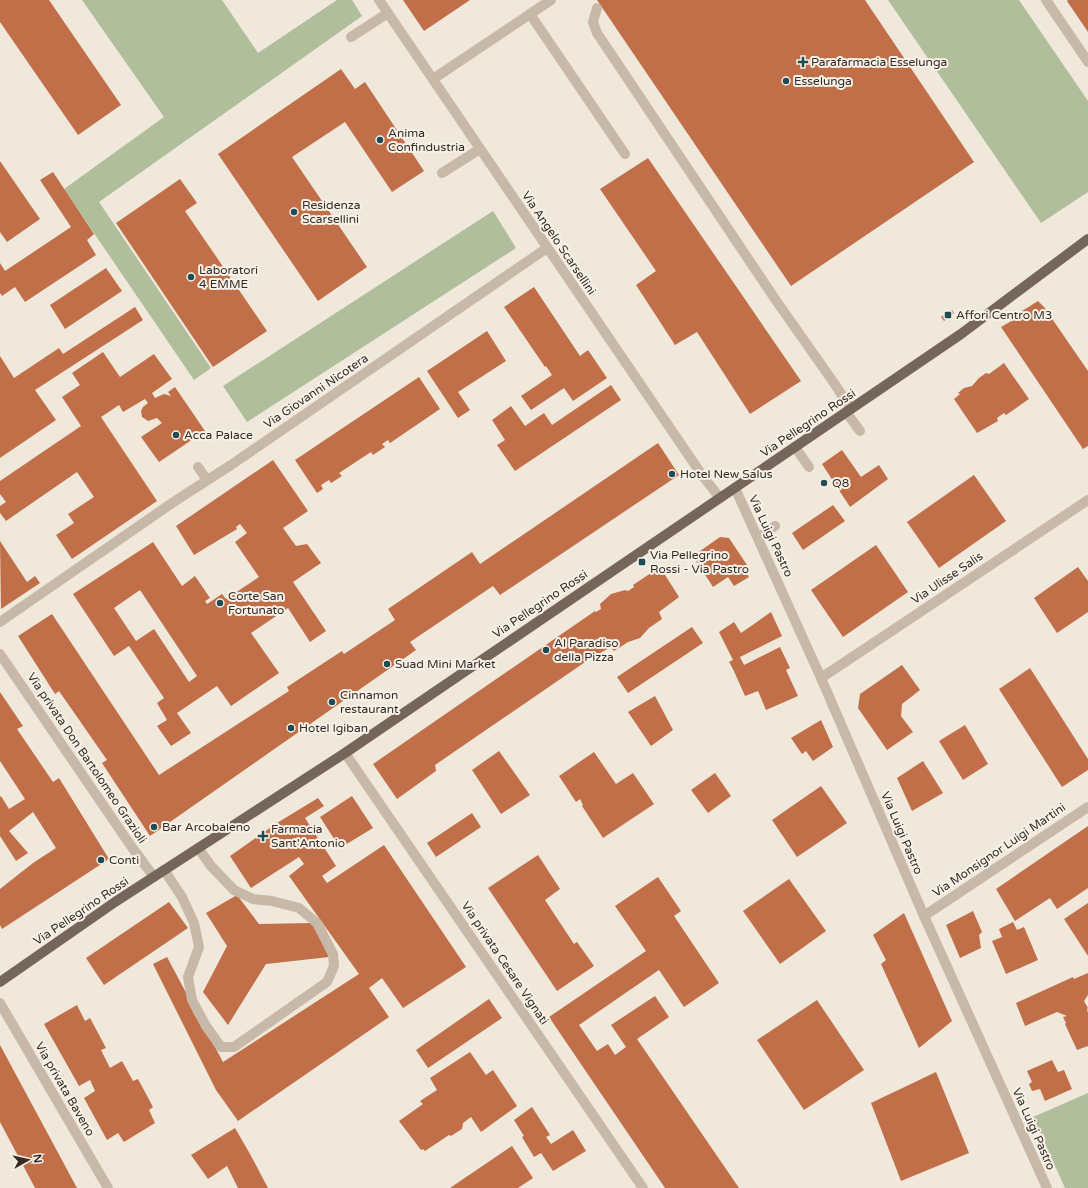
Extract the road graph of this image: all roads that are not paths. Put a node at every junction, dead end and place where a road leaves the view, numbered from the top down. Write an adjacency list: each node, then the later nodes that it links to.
1 (379, 0): 5 (street, Via Angelo Scarsellini)
2 (551, 0): 6 (street)
3 (1046, 0): 8 (street)
4 (597, 8): 15 (street)
5 (388, 13): 7 (street); 9 (street, Via Angelo Scarsellini)
6 (530, 14): 9 (street); 11 (street)
7 (351, 37)
8 (1088, 62)
9 (433, 79): 10 (street, Via Angelo Scarsellini)
10 (480, 149): 12 (street); 14 (street, Via Angelo Scarsellini)
11 (625, 154)
12 (442, 173)
13 (1088, 239): 15 (main road, Via Pellegrino Rossi)
14 (547, 248): 20 (street, Via Giovanni Nicotera); 22 (street, Via Angelo Scarsellini)
15 (849, 411): 16 (street); 17 (main road, Via Pellegrino Rossi)
16 (860, 431)
17 (795, 447): 19 (street); 21 (main road, Via Pellegrino Rossi)
18 (198, 467): 20 (street)
19 (809, 467)
20 (207, 480): 26 (street, Via Giovanni Nicotera)
21 (735, 488): 22 (main road, Via Pellegrino Rossi); 25 (street, Via Luigi Pastro)
22 (720, 498): 29 (main road, Via Pellegrino Rossi)
23 (1088, 500): 28 (street, Via Ulisse Salis)
24 (775, 526): 25 (street)
25 (758, 538): 28 (street, Via Luigi Pastro)
26 (0, 622)
27 (0, 654): 33 (street, Via privata Don Bartolomeo Grazioli)
28 (821, 678): 34 (street, Via Luigi Pastro)
29 (345, 753): 31 (main road, Via Pellegrino Rossi); 38 (street, Via privata Cesare Vignati)
30 (1088, 807): 34 (street, Via Monsignor Luigi Martini)
31 (198, 848): 32 (main road, Via Pellegrino Rossi); 32 (street)
32 (164, 870): 33 (main road, Via Pellegrino Rossi)
33 (154, 877): 35 (main road, Via Pellegrino Rossi)
34 (924, 916): 39 (street, Via Luigi Pastro)
35 (0, 982)
36 (0, 1002): 37 (street, Via privata Baveno)
37 (108, 1188)
38 (643, 1188)
39 (1047, 1188)

